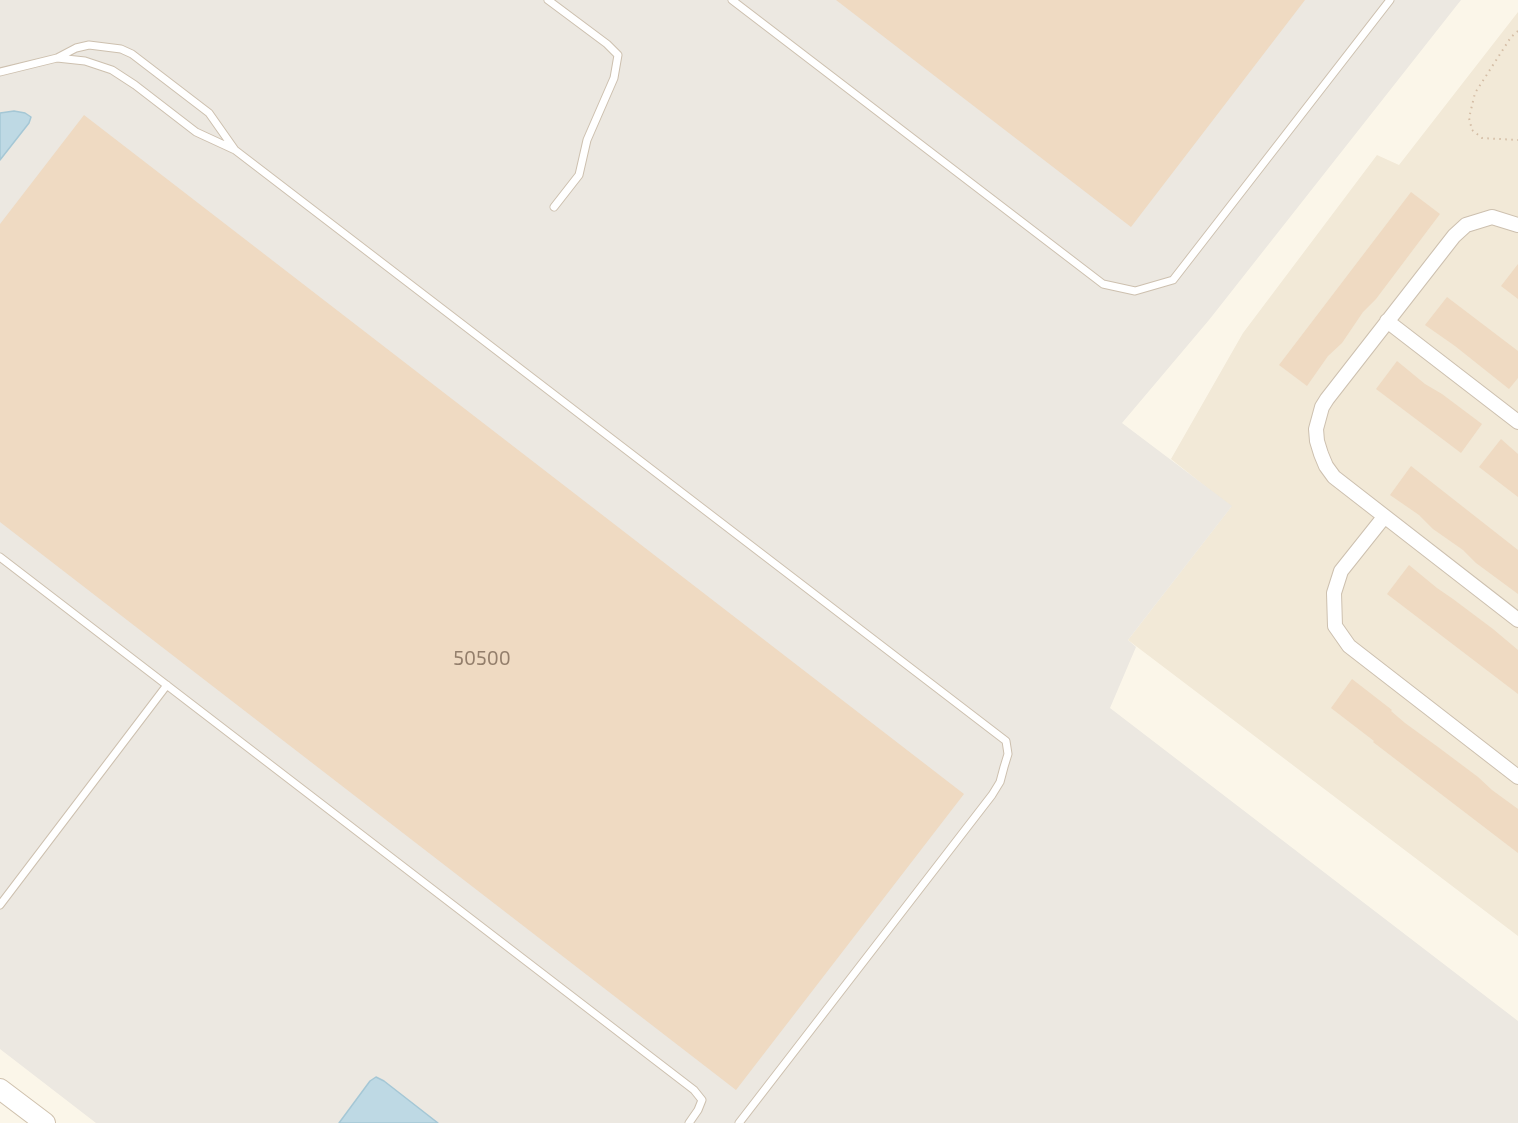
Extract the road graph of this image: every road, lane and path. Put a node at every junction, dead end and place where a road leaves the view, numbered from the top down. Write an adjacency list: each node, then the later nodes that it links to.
1 (548, 0): 9 (lane)
2 (732, 0): 3 (lane)
3 (1390, 0)
4 (1518, 31): 7 (path)
5 (57, 58): 6 (lane); 8 (lane); 8 (lane)
6 (0, 72)
7 (1518, 140)
8 (235, 150): 22 (lane)
9 (555, 207)
10 (1518, 225): 11 (street)
11 (1387, 321): 12 (street); 13 (street)
12 (1518, 422)
13 (1384, 517): 15 (street); 17 (street)
14 (0, 557): 16 (lane)
15 (1518, 620)
16 (167, 685): 18 (lane); 21 (lane)
17 (1518, 777)
18 (0, 905)
19 (0, 1089): 20 (street)
20 (45, 1123)
21 (689, 1123)
22 (739, 1123)

